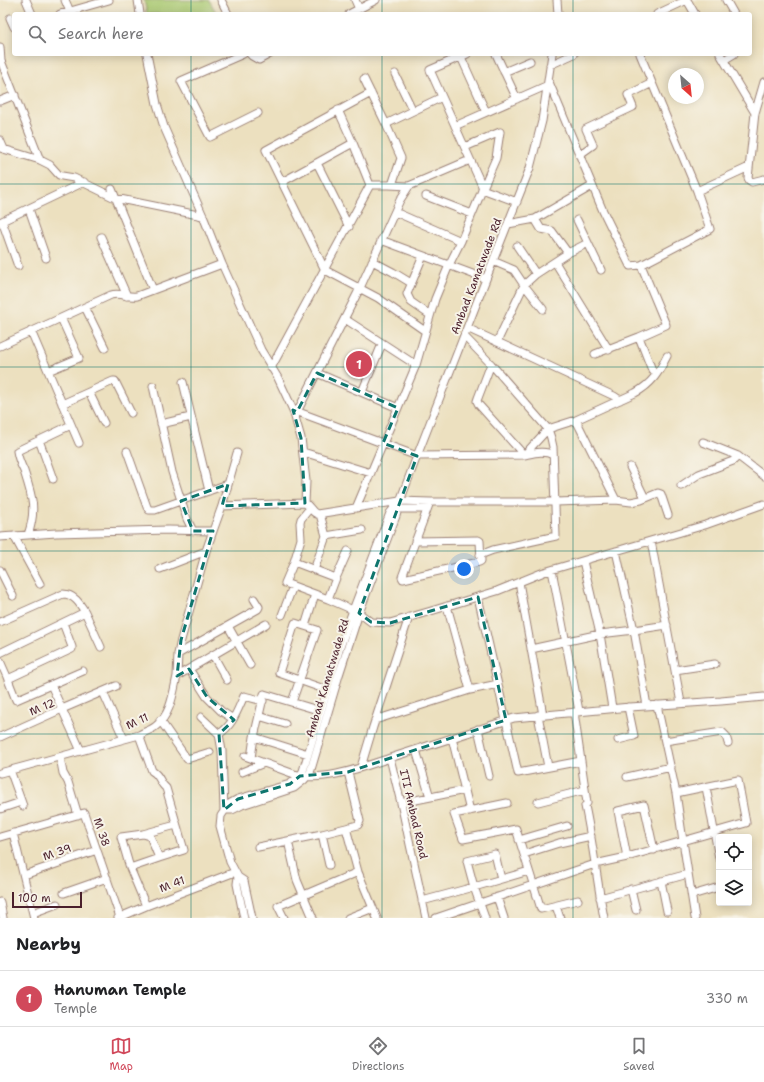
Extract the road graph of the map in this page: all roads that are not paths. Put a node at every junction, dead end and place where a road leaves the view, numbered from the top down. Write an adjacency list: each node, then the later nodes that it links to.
1 (26, 0): 11 (street)
2 (65, 0): 12 (street)
3 (109, 0): 13 (street)
4 (138, 0): 14 (street)
5 (221, 0): 15 (street)
6 (355, 0): 10 (street)
7 (376, 0): 10 (street)
8 (557, 0): 17 (street)
9 (726, 0): 20 (street)
10 (359, 9): 16 (street)
11 (31, 12)
12 (70, 12)
13 (73, 12)
14 (140, 12)
15 (227, 12)
16 (353, 12)
17 (557, 12)
18 (662, 12): 19 (street)
19 (694, 12)
20 (733, 12)
21 (10, 18): 22 (street)
22 (12, 22)
23 (0, 47): 35 (street)
24 (147, 56): 81 (street)
25 (238, 56): 52 (street)
26 (252, 56): 27 (street)
27 (266, 56)
28 (462, 56): 46 (street)
29 (464, 56): 51 (street)
30 (497, 56): 38 (street)
31 (552, 56): 37 (street, Ambad Kamatwade Rd)
32 (570, 56): 37 (street)
33 (641, 56): 43 (street)
34 (722, 57): 53 (street)
35 (0, 61): 45 (street)
36 (530, 61): 38 (street)
37 (550, 65): 42 (street, Ambad Kamatwade Rd)
38 (504, 72): 47 (street)
39 (395, 74): 50 (street)
40 (364, 79): 44 (street)
41 (764, 82): 53 (street)
42 (548, 83): 47 (street); 60 (street); 77 (street, Ambad Kamatwade Rd)
43 (652, 83): 60 (street); 74 (street)
44 (371, 93): 49 (street); 54 (street)
45 (15, 95): 48 (street); 61 (street)
46 (442, 97): 50 (street); 55 (street)
47 (517, 99): 51 (street)
48 (0, 101)
49 (338, 110): 57 (street); 67 (street)
50 (413, 111): 54 (street)
51 (486, 112): 55 (street)
52 (258, 113)
53 (755, 113): 64 (street)
54 (386, 124): 69 (street)
55 (455, 126): 58 (street)
56 (0, 140): 59 (street)
57 (353, 142): 63 (street); 68 (street)
58 (465, 147): 62 (street); 73 (street)
59 (2, 148): 61 (street)
60 (579, 155): 71 (street)
61 (40, 160): 66 (street)
62 (470, 160): 70 (street); 73 (street)
63 (317, 163): 67 (street); 86 (street)
64 (749, 167): 65 (street); 74 (street)
65 (764, 179)
66 (84, 182): 76 (street); 78 (street)
67 (282, 182): 102 (street)
68 (370, 185): 69 (street); 86 (street)
69 (392, 185): 70 (street)
70 (409, 186): 79 (street)
71 (592, 186): 82 (street); 99 (street)
72 (112, 189): 76 (street)
73 (482, 189): 77 (street); 80 (street)
74 (697, 191): 99 (street)
75 (426, 196): 80 (street)
76 (116, 198): 81 (street); 109 (street)
77 (517, 202): 85 (street, Ambad Kamatwade Rd)
78 (29, 209): 84 (street); 94 (street)
79 (395, 212): 88 (street); 89 (street)
80 (472, 214): 89 (street)
81 (203, 216): 98 (street)
82 (535, 219): 85 (street); 92 (street)
83 (577, 220): 90 (street)
84 (1, 222): 100 (street)
85 (508, 224): 96 (street, Ambad Kamatwade Rd)
86 (348, 227): 102 (street)
87 (101, 237): 110 (street)
88 (382, 240): 93 (street); 95 (street)
89 (461, 241): 101 (street)
90 (588, 243): 92 (street); 103 (street)
91 (517, 246): 104 (street)
92 (568, 253): 97 (street)
93 (423, 256): 101 (street); 106 (street)
94 (46, 258)
95 (372, 261): 106 (street); 108 (street)
96 (493, 261): 105 (street, Ambad Kamatwade Rd); 107 (street)
97 (555, 262): 104 (street); 125 (street)
98 (222, 264): 109 (street); 130 (street)
99 (641, 265): 120 (street)
100 (18, 266)
101 (449, 266): 105 (street); 113 (street)
102 (325, 270): 108 (street); 130 (street)
103 (601, 270)
104 (536, 274): 107 (street)
105 (486, 279): 116 (street, Ambad Kamatwade Rd)
106 (411, 283): 113 (street)
107 (524, 285): 112 (street); 121 (street)
108 (360, 288): 115 (street); 118 (street)
109 (153, 290): 110 (street)
110 (127, 296): 111 (street)
111 (85, 307): 114 (street); 124 (street)
112 (543, 310)
113 (430, 315): 118 (street)
114 (61, 318): 117 (street); 132 (street)
115 (344, 319): 122 (street); 133 (street)
116 (467, 328): 119 (street, Ambad Kamatwade Rd); 121 (street)
117 (31, 331): 123 (street); 132 (street)
118 (425, 331): 129 (street)
119 (464, 336): 128 (street); 158 (street, Ambad Kamatwade Rd)
120 (639, 337): 125 (street); 131 (street)
121 (498, 342): 138 (street)
122 (382, 344): 129 (street); 137 (street)
123 (0, 346)
124 (105, 348)
125 (609, 350): 126 (street)
126 (596, 354)
127 (667, 356): 138 (street)
128 (492, 364): 148 (street); 156 (street)
129 (416, 366): 140 (street)
130 (271, 368): 141 (street)
131 (652, 370)
132 (48, 371): 139 (street)
133 (317, 373): 137 (street); 141 (street)
134 (182, 382): 143 (street)
135 (153, 386): 146 (street)
136 (89, 392): 139 (street); 142 (street); 145 (street)
137 (362, 392): 140 (street)
138 (620, 400): 144 (street)
139 (62, 404): 147 (street)
140 (398, 408): 152 (street)
141 (295, 411): 152 (street); 154 (street)
142 (130, 413)
143 (191, 416): 146 (street); 166 (street)
144 (576, 420): 148 (street); 168 (street)
145 (104, 423)
146 (161, 424): 169 (street)
147 (71, 425): 149 (street); 151 (street)
148 (548, 429): 156 (street); 157 (street)
149 (39, 440): 163 (street); 184 (street)
150 (703, 442): 159 (street)
151 (79, 443)
152 (383, 443): 158 (street); 161 (street)
153 (127, 451): 169 (street)
154 (303, 452): 161 (street); 175 (street)
155 (237, 453): 164 (street, M 11)
156 (524, 455): 157 (street); 158 (street)
157 (554, 455): 172 (street)
158 (417, 456): 170 (street, Ambad Kamatwade Rd)
159 (738, 456): 162 (street); 165 (street)
160 (630, 467): 167 (street)
161 (371, 472): 176 (street)
162 (764, 476)
163 (53, 479)
164 (228, 484): 166 (street); 174 (street, M 11)
165 (681, 486)
166 (210, 491): 169 (street)
167 (645, 498): 168 (street); 180 (street)
168 (616, 500): 172 (street)
169 (181, 501): 182 (street)
170 (400, 501): 171 (street); 176 (street); 177 (street, Ambad Kamatwade Rd); 211 (street, Ambad Kamatwade Rd)
171 (430, 502): 172 (street); 178 (street)
172 (556, 502): 193 (street)
173 (764, 504): 189 (street)
174 (222, 506): 175 (street); 183 (street, M 11)
175 (308, 506): 179 (street); 195 (street)
176 (356, 508): 179 (street)
177 (398, 509): 178 (street); 211 (street, Ambad Kamatwade Rd)
178 (427, 509): 188 (street)
179 (320, 514): 186 (street)
180 (668, 515)
181 (362, 530): 186 (street)
182 (193, 531): 183 (street); 184 (street)
183 (213, 532): 190 (street, M 11)
184 (28, 535): 185 (street)
185 (14, 536): 187 (street); 202 (street)
186 (326, 536): 198 (street)
187 (0, 537)
188 (416, 541): 188 (street)
189 (651, 541): 192 (street); 217 (street)
190 (206, 551): 196 (street); 227 (street, M 11)
191 (348, 551): 200 (street)
192 (616, 551): 194 (street); 220 (street)
193 (480, 555)
194 (584, 561): 199 (street); 221 (street)
195 (294, 562): 198 (street); 203 (street)
196 (160, 569)
197 (0, 570): 205 (street)
198 (314, 570): 200 (street)
199 (552, 570): 201 (street); 223 (street)
200 (336, 578): 208 (street)
201 (519, 582): 206 (street); 225 (street)
202 (40, 584)
203 (293, 586): 204 (street); 212 (street)
204 (315, 594): 208 (street); 219 (street)
205 (13, 596)
206 (478, 597): 209 (street); 239 (street)
207 (254, 599): 218 (street)
208 (328, 599): 211 (street)
209 (447, 606): 213 (street); 243 (street)
210 (85, 612): 214 (street); 215 (street); 224 (street)
211 (356, 612): 213 (street); 242 (street, Ambad Kamatwade Rd); 291 (street, Ambad Kamatwade Rd)
212 (282, 615)
213 (409, 617): 261 (street)
214 (0, 622)
215 (62, 623): 226 (street); 236 (street)
216 (266, 624): 222 (street)
217 (667, 625): 220 (street); 233 (street)
218 (228, 626): 222 (street); 227 (street)
219 (305, 626): 238 (street); 238 (street)
220 (634, 630): 221 (street); 250 (street)
221 (600, 634): 223 (street); 252 (street)
222 (236, 642): 228 (street); 231 (street)
223 (565, 642): 225 (street); 255 (street)
224 (102, 647)
225 (531, 649): 256 (street)
226 (0, 653)
227 (178, 654): 235 (street, M 11)
228 (213, 655): 232 (street); 237 (street)
229 (0, 661): 236 (street)
230 (715, 664): 233 (street)
231 (250, 665)
232 (189, 669): 235 (street); 259 (street)
233 (675, 670): 248 (street)
234 (83, 671): 240 (street)
235 (177, 676): 260 (street, M 11)
236 (8, 678): 240 (street)
237 (227, 680)
238 (299, 680): 242 (street); 247 (street)
239 (498, 684): 243 (street); 262 (street)
240 (51, 685): 253 (street)
241 (116, 686): 244 (street)
242 (327, 690): 254 (street, Ambad Kamatwade Rd)
243 (470, 690): 261 (street)
244 (103, 692): 253 (street); 270 (street)
245 (764, 697): 248 (street)
246 (263, 701): 247 (street); 257 (street); 259 (street)
247 (292, 702): 254 (street)
248 (681, 704): 249 (street)
249 (657, 705): 250 (street); 272 (street)
250 (647, 706): 251 (street)
251 (628, 707): 252 (street); 271 (street)
252 (612, 708): 255 (street)
253 (62, 709): 267 (street, M 12); 275 (street, M 12)
254 (321, 711): 277 (street, Ambad Kamatwade Rd)
255 (576, 712): 256 (street); 280 (street)
256 (540, 715): 262 (street); 283 (street)
257 (259, 716): 263 (street); 268 (street)
258 (201, 717): 265 (street)
259 (233, 719): 265 (street)
260 (160, 720): 266 (street, M 11); 276 (street)
261 (375, 720): 282 (street)
262 (506, 720): 264 (street); 283 (street)
263 (285, 724)
264 (478, 729): 269 (street); 290 (street)
265 (219, 734): 303 (street)
266 (139, 735): 270 (street, M 11); 306 (street)
267 (0, 737)
268 (254, 737): 277 (street); 281 (street, ITI Ambad Road)
269 (452, 738): 274 (street); 295 (street)
270 (124, 739): 275 (street, M 11)
271 (618, 740)
272 (665, 740): 273 (street); 284 (street)
273 (728, 744)
274 (416, 750): 279 (street); 298 (street)
275 (81, 751): 278 (street, M 11)
276 (210, 752)
277 (308, 754): 289 (street, Ambad Kamatwade Rd)
278 (60, 757): 285 (street, M 11); 305 (street)
279 (390, 758): 282 (street, ITI Ambad Road); 300 (street, ITI Ambad Road)
280 (581, 761): 283 (street); 296 (street)
281 (264, 763): 286 (street); 289 (street, ITI Ambad Road)
282 (361, 767): 287 (street, ITI Ambad Road)
283 (548, 767)
284 (670, 767): 292 (street); 297 (street)
285 (10, 770): 288 (street, M 11); 302 (street)
286 (242, 772)
287 (348, 772): 291 (street, ITI Ambad Road); 308 (street)
288 (0, 773)
289 (300, 776): 291 (street, ITI Ambad Road); 293 (street)
290 (489, 776)
291 (308, 777): 293 (street)
292 (627, 777)
293 (289, 787): 303 (street)
294 (706, 787): 297 (street); 309 (street); 309 (street)
295 (465, 790): 298 (street); 304 (street)
296 (585, 790): 299 (street); 313 (street)
297 (676, 793): 317 (street)
298 (430, 797): 300 (street)
299 (538, 802)
300 (401, 803): 346 (street, ITI Ambad Road)
301 (507, 803): 304 (street)
302 (0, 809)
303 (224, 810): 332 (street)
304 (470, 811): 315 (street)
305 (78, 815): 310 (street, M 38); 320 (street, M 38)
306 (176, 824): 311 (street); 324 (street)
307 (567, 826): 315 (street)
308 (346, 828): 312 (street); 329 (street)
309 (714, 832): 317 (street); 318 (street)
310 (13, 833): 314 (street, M 38); 331 (street)
311 (143, 834): 324 (street); 327 (street)
312 (322, 834): 316 (street); 326 (street)
313 (591, 836): 322 (street); 325 (street)
314 (0, 837)
315 (519, 840): 322 (street)
316 (288, 841): 319 (street); 342 (street)
317 (683, 841): 321 (street); 330 (street)
318 (716, 842)
319 (258, 847)
320 (97, 850): 331 (street, M 39); 333 (street, M 38)
321 (654, 850): 323 (street); 323 (street)
322 (524, 854): 328 (street)
323 (627, 857): 325 (street)
324 (159, 858): 327 (street)
325 (596, 864): 336 (street); 344 (street)
326 (329, 865)
327 (130, 868): 350 (street)
328 (529, 871): 334 (street); 336 (street)
329 (358, 872): 342 (street); 352 (street)
330 (688, 874): 335 (street); 341 (street)
331 (24, 875): 355 (street)
332 (236, 875): 350 (street, M 41); 358 (street); 359 (street)
333 (106, 878): 340 (street); 357 (street, M 38)
334 (501, 879): 337 (street); 337 (street)
335 (661, 882): 339 (street); 354 (street)
336 (533, 885): 343 (street); 351 (street)
337 (474, 887): 346 (street); 349 (street)
338 (716, 888): 341 (street)
339 (631, 889): 344 (street); 353 (street)
340 (64, 893)
341 (692, 894): 370 (street)
342 (304, 895): 360 (street); 361 (street)
343 (496, 897): 349 (street); 367 (street)
344 (600, 898): 369 (street)
345 (578, 900): 351 (street)
346 (422, 901): 364 (street, ITI Ambad Road)
347 (0, 902): 356 (street)
348 (57, 904): 355 (street)
349 (479, 904): 365 (street); 366 (street)
350 (146, 906): 357 (street, M 41)
351 (556, 906): 368 (street)
352 (373, 908): 362 (street); 363 (street)
353 (636, 910)
354 (667, 911)
355 (33, 915)
356 (4, 918)
357 (119, 918)
358 (244, 918)
359 (252, 918)
360 (284, 918)
361 (313, 918)
362 (348, 918)
363 (377, 918)
364 (426, 918)
365 (436, 918)
366 (485, 918)
367 (504, 918)
368 (560, 918)
369 (604, 918)
370 (695, 918)

